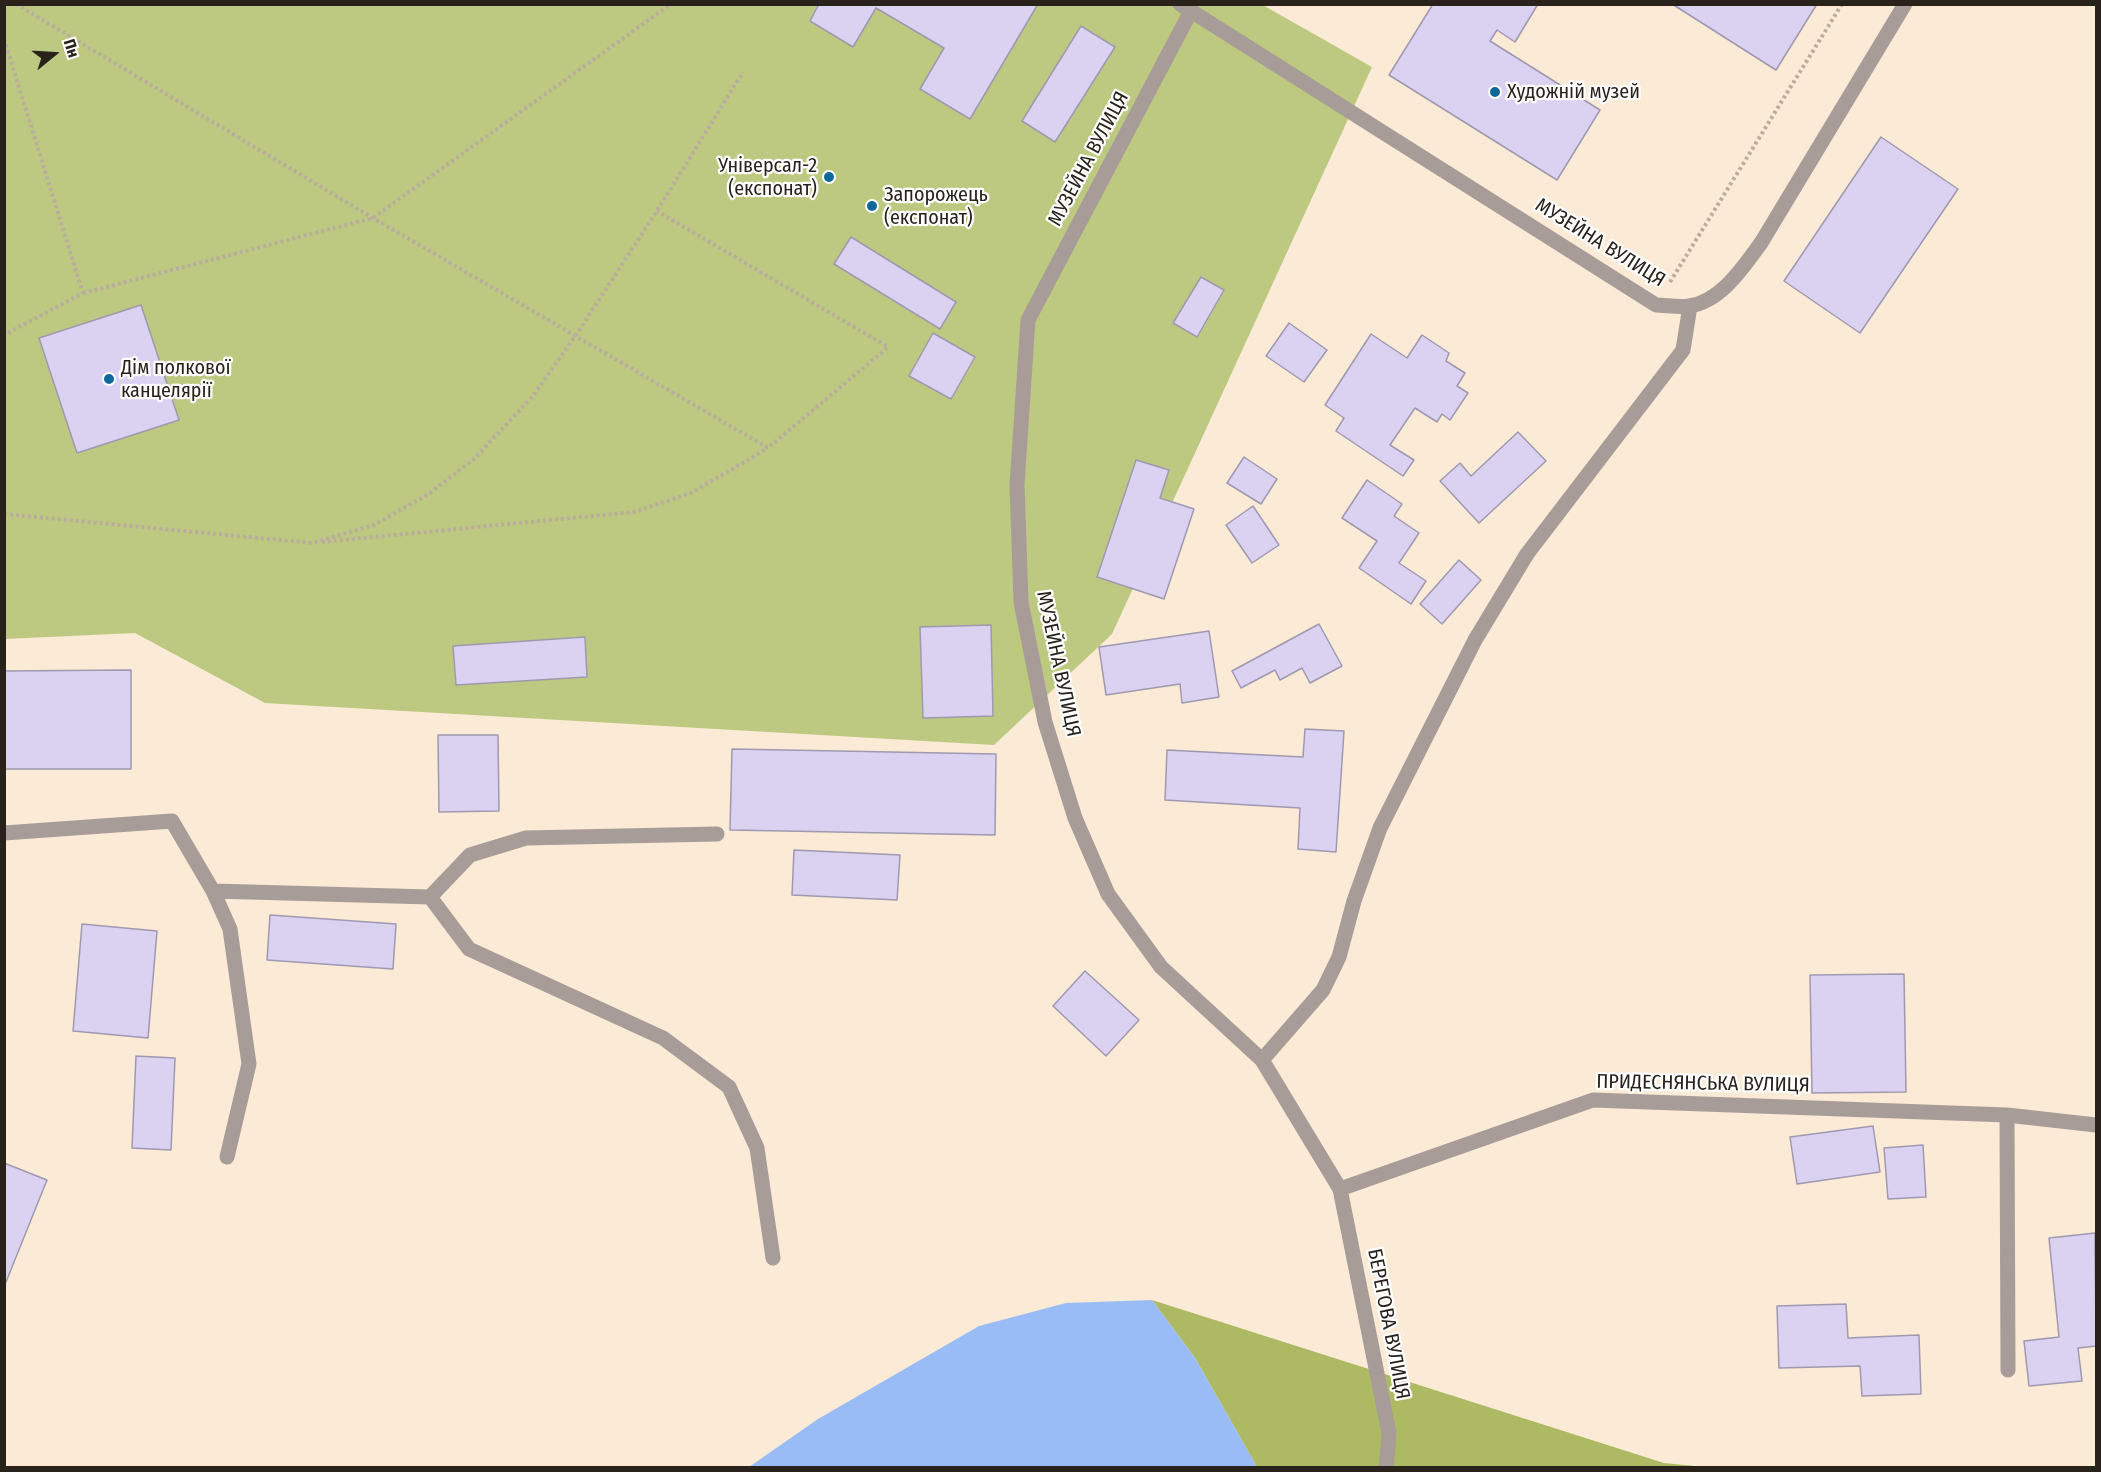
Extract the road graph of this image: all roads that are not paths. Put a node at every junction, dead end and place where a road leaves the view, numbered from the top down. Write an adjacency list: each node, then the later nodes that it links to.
1 (1905, 4): 3 (street, МУЗЕЙНА ВУЛИЦЯ)
2 (1185, 8): 3 (street, МУЗЕЙНА ВУЛИЦЯ); 8 (street, МУЗЕЙНА ВУЛИЦЯ)
3 (1690, 306): 8 (street)
4 (4, 833): 6 (street)
5 (717, 834): 7 (street)
6 (213, 891): 7 (street); 11 (street)
7 (430, 897): 13 (street)
8 (1262, 1060): 12 (street, МУЗЕЙНА ВУЛИЦЯ)
9 (2007, 1115): 10 (street, ПРИДЕСНЯНСЬКА ВУЛИЦЯ); 12 (street, ПРИДЕСНЯНСЬКА ВУЛИЦЯ); 14 (street)
10 (2097, 1125)
11 (227, 1157)
12 (1340, 1189): 15 (street, БЕРЕГОВА ВУЛИЦЯ)
13 (772, 1258)
14 (2008, 1370)
15 (1386, 1467)

